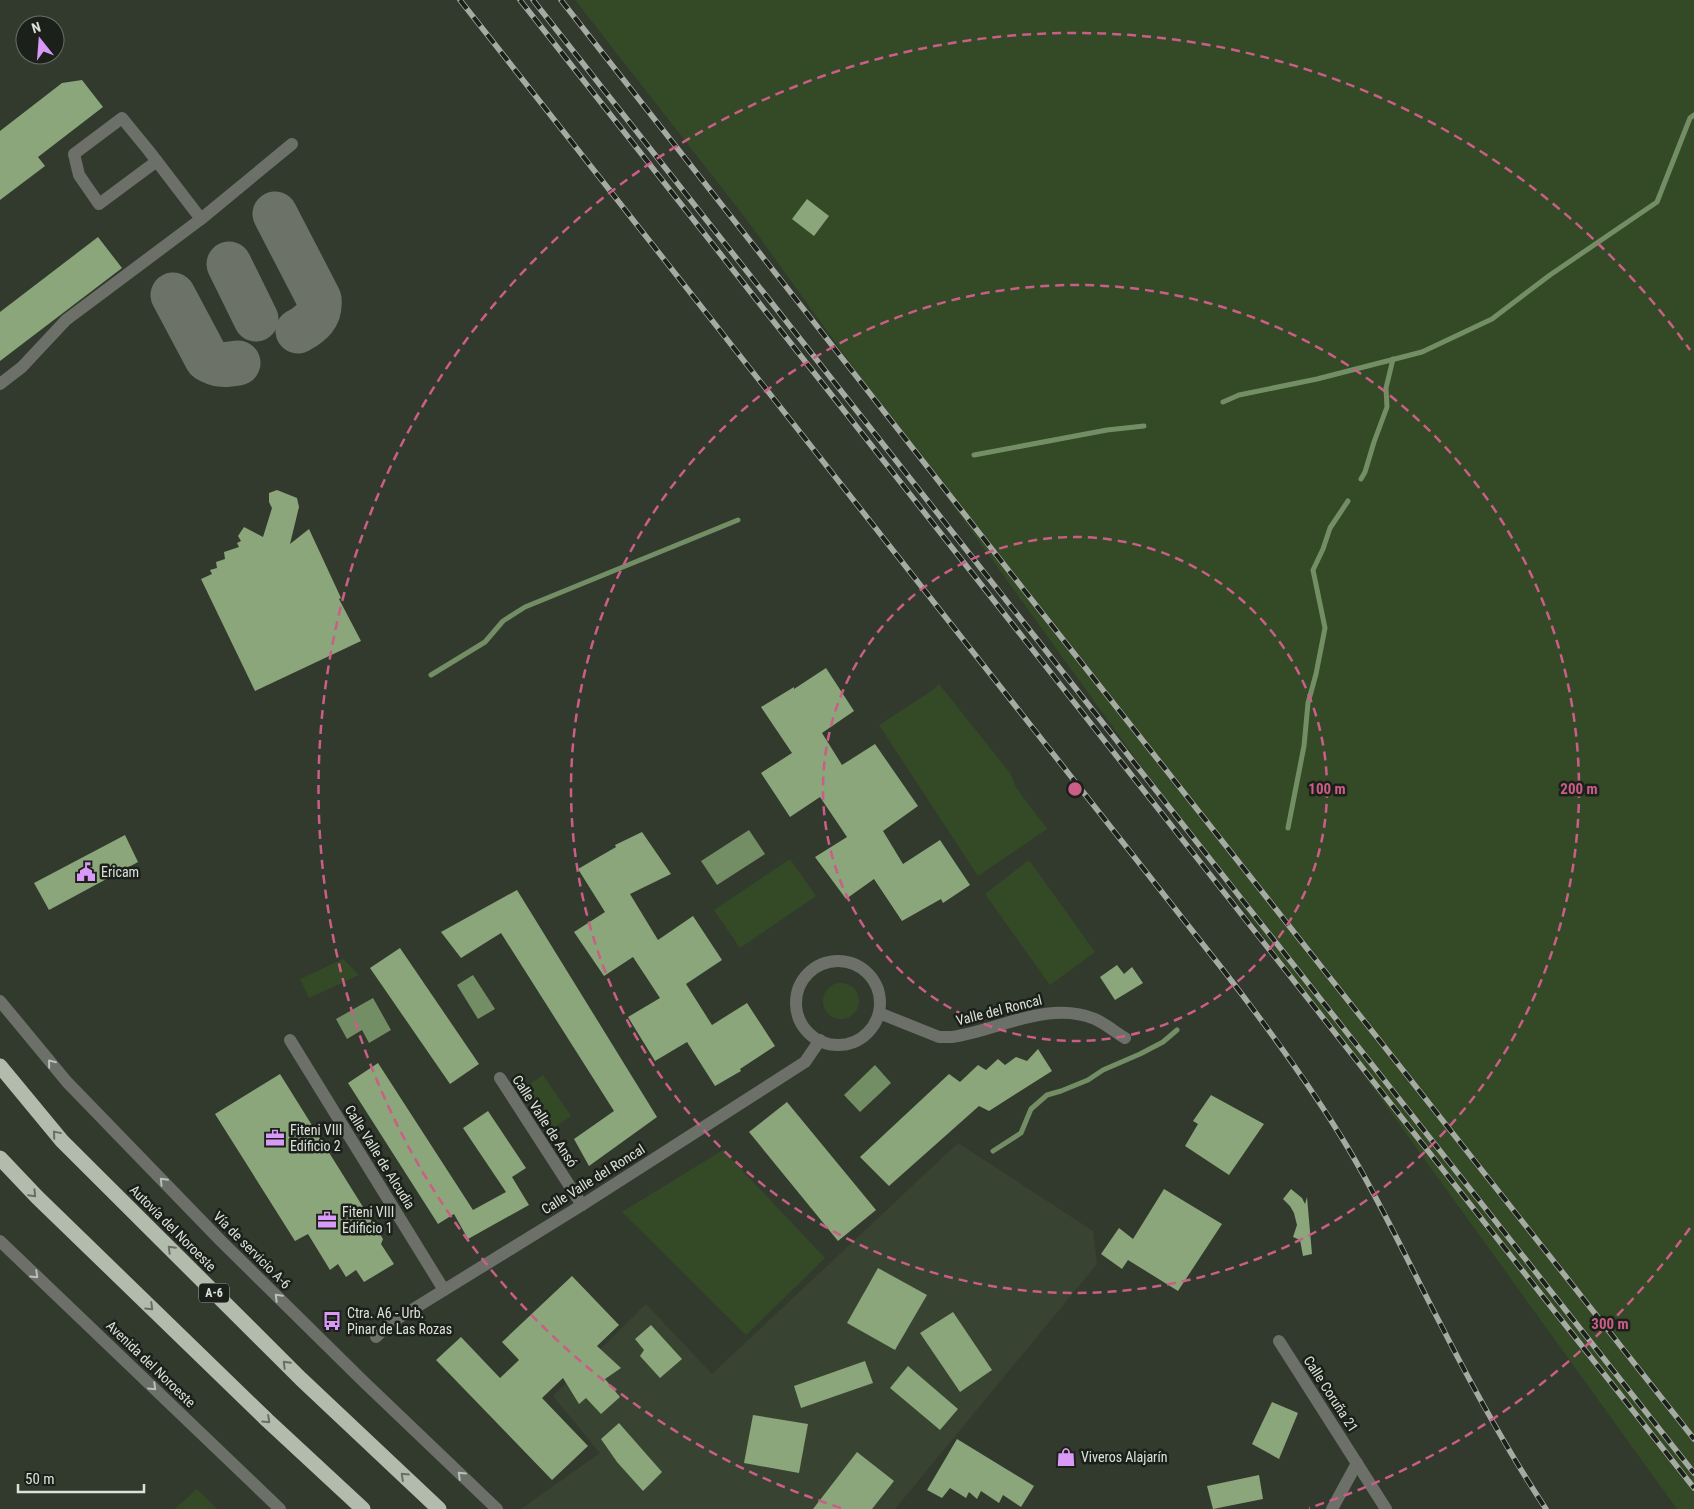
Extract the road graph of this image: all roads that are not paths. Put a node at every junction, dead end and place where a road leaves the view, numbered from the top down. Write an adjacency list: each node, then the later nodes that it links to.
1 (292, 144): 3 (street)
2 (157, 161): 2 (street); 3 (street)
3 (201, 219): 4 (street)
4 (0, 384)
5 (0, 1001): 22 (street, Vía de servicio A-6, one-way to 5)
6 (879, 1013): 7 (street, Valle del Roncal); 9 (street); 9 (street)
7 (1125, 1038)
8 (290, 1040): 15 (street, Calle Valle de Alcudia)
9 (820, 1040): 13 (street, Calle Valle del Roncal)
10 (0, 1066): 21 (highway, Autovía del Noroeste / A-6, one-way to 10)
11 (500, 1078): 13 (street, Calle Valle de Ansó)
12 (0, 1158): 20 (highway, one-way to 20)
13 (582, 1205): 15 (street, Calle Valle del Roncal)
14 (2, 1244): 19 (street, Avenida del Noroeste, one-way to 19)
15 (444, 1290): 16 (street, Calle Valle del Roncal)
16 (376, 1337)
17 (1279, 1341): 18 (street, Calle Coruña 21)
18 (1357, 1463): 23 (street); 24 (street, Calle Coruña 21)
19 (280, 1509)
20 (363, 1509)
21 (439, 1509)
22 (497, 1509)
23 (1332, 1509)
24 (1386, 1509)

